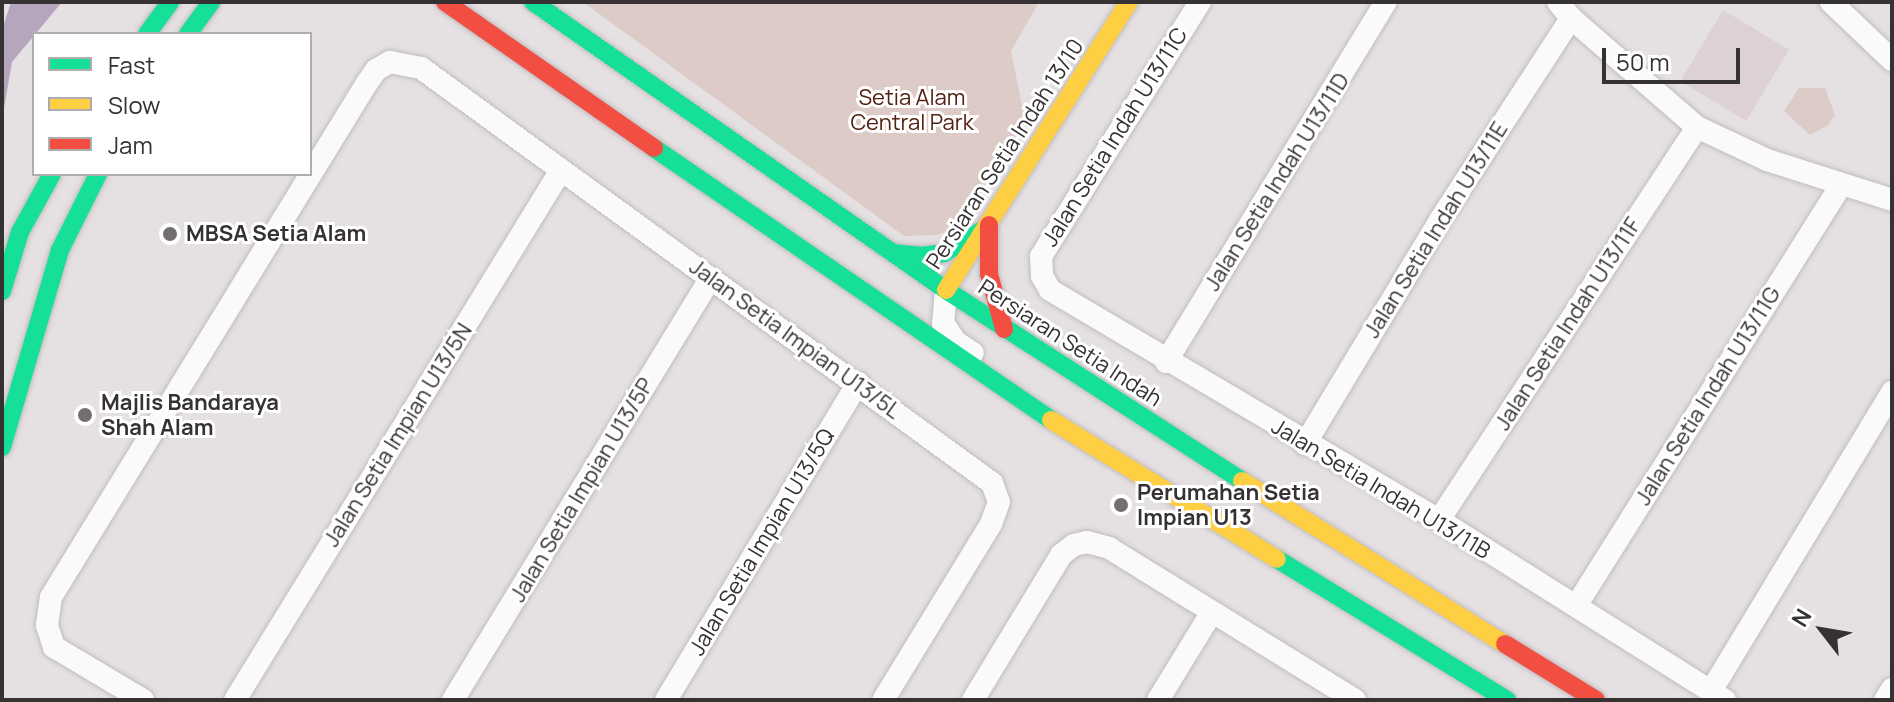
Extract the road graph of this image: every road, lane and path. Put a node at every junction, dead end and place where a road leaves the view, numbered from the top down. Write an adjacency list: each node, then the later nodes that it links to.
1 (170, 2): 10 (street)
2 (211, 2): 11 (street)
3 (445, 2): 31 (street)
4 (533, 2): 22 (street, Persiaran Setia Indah)
5 (1129, 2): 21 (street, Persiaran Setia Indah 13/10)
6 (1200, 2): 23 (street, Jalan Setia Indah U13/11C)
7 (1386, 2): 28 (street, Jalan Setia Indah U13/11D)
8 (1831, 2): 12 (street)
9 (1564, 10): 13 (street); 32 (street, Jalan Setia Indah U13/11E)
10 (148, 32)
11 (189, 32)
12 (1892, 60)
13 (1697, 127): 19 (street); 34 (street, Jalan Setia Indah U13/11F)
14 (561, 170): 15 (street, Jalan Setia Impian U13/5L); 24 (street, Jalan Setia Impian U13/5L); 41 (street, Jalan Setia Impian U13/5N)
15 (312, 174)
16 (51, 176): 26 (street)
17 (97, 176): 33 (street)
18 (311, 176): 40 (street, Jalan Setia Impian U13/5L)
19 (1841, 185): 20 (street); 35 (street, Jalan Setia Indah U13/11G)
20 (1892, 200)
21 (989, 225): 22 (street); 25 (street, Persiaran Setia Indah 13/10); 27 (street)
22 (893, 253): 25 (street, Persiaran Setia Indah)
23 (1042, 276): 28 (street, Jalan Setia Indah U13/11B)
24 (710, 279): 29 (street, Jalan Setia Impian U13/5L); 42 (street, Jalan Setia Impian U13/5P)
25 (946, 290): 27 (street, Persiaran Setia Indah); 31 (street)
26 (2, 291)
27 (1004, 329): 48 (street, Persiaran Setia Indah)
28 (1166, 362): 32 (street, Jalan Setia Indah U13/11B)
29 (858, 383): 43 (street, Jalan Setia Impian U13/5Q); 44 (street, Jalan Setia Impian U13/5L)
30 (1892, 392): 38 (street)
31 (1078, 438): 47 (street)
32 (1305, 444): 34 (street, Jalan Setia Indah U13/11B)
33 (2, 447)
34 (1439, 520): 35 (street, Jalan Setia Indah U13/11B)
35 (1576, 606): 38 (street, Jalan Setia Indah U13/11B)
36 (1212, 612): 39 (street); 45 (street); 46 (street)
37 (1892, 689): 49 (street)
38 (1718, 696)
39 (1349, 699)
40 (143, 700)
41 (235, 700)
42 (453, 700)
43 (666, 700)
44 (883, 700)
45 (973, 700)
46 (1158, 700)
47 (1507, 700)
48 (1596, 700)
49 (1885, 700)

